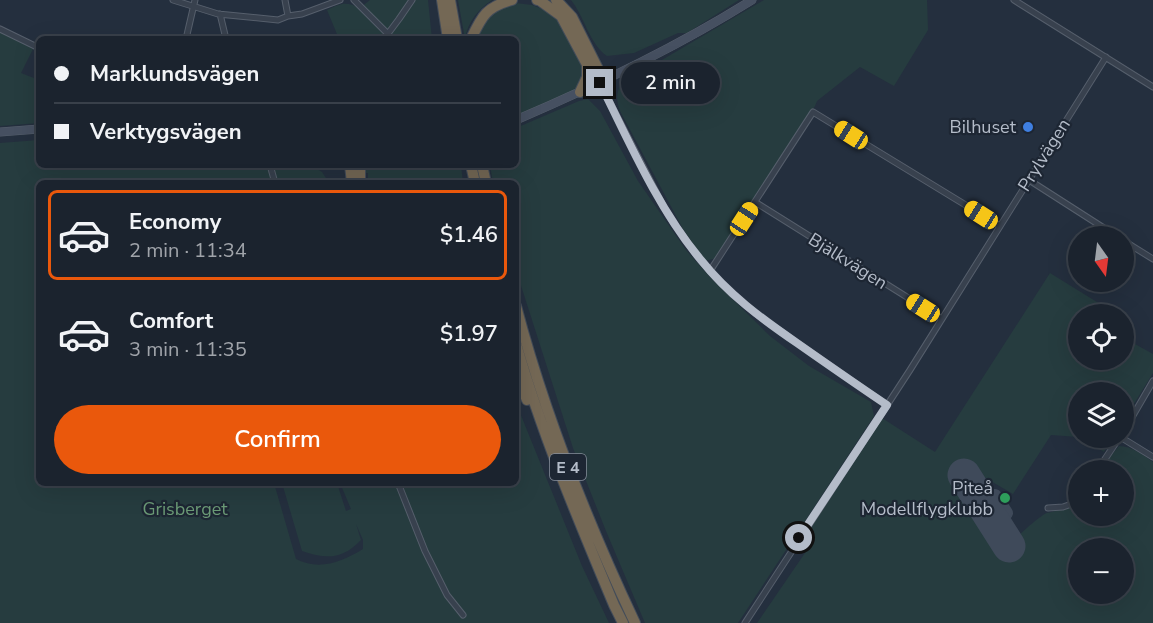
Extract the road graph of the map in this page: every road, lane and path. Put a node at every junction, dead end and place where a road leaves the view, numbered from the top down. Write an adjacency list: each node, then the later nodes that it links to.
1 (173, 0): 13 (street)
2 (285, 0): 15 (street)
3 (340, 0): 15 (street)
4 (354, 0): 19 (street)
5 (412, 0): 20 (street)
6 (442, 0): 21 (highway)
7 (450, 0): 22 (highway)
8 (512, 0): 23 (highway)
9 (537, 0): 26 (highway)
10 (556, 0): 27 (highway)
11 (752, 0): 27 (main road)
12 (1014, 0): 25 (street)
13 (194, 3): 14 (street); 17 (street)
14 (220, 14): 15 (street); 18 (street)
15 (288, 16)
16 (0, 29): 24 (street)
17 (187, 36)
18 (225, 36)
19 (385, 36)
20 (387, 36)
21 (448, 36)
22 (456, 36)
23 (472, 36)
24 (36, 47)
25 (1106, 57): 28 (street); 33 (street, Prylvägen)
26 (587, 65): 27 (highway); 29 (highway)
27 (600, 83): 29 (main road); 39 (street)
28 (1153, 87)
29 (580, 92): 30 (main road)
30 (519, 119)
31 (36, 129): 32 (main road)
32 (0, 132)
33 (1029, 180): 35 (street, Prylvägen); 36 (street)
34 (755, 202): 35 (street); 39 (street); 41 (street, Bjälkvägen)
35 (1000, 226): 41 (street, Prylvägen)
36 (1101, 226)
37 (1134, 247): 38 (street)
38 (1153, 259)
39 (710, 271): 45 (street)
40 (519, 316): 55 (highway, E 4)
41 (942, 319): 45 (street, Prylvägen)
42 (519, 353): 47 (highway, E 4)
43 (1153, 381): 46 (street)
44 (519, 382): 47 (highway, E 4)
45 (887, 405): 56 (street, Prylvägen)
46 (1134, 414)
47 (548, 443): 54 (highway, E 4)
48 (1134, 446): 49 (street)
49 (1153, 457)
50 (399, 486): 53 (street)
51 (1068, 505): 52 (street)
52 (1048, 508)
53 (463, 615)
54 (623, 623)
55 (635, 623)
56 (745, 623)

